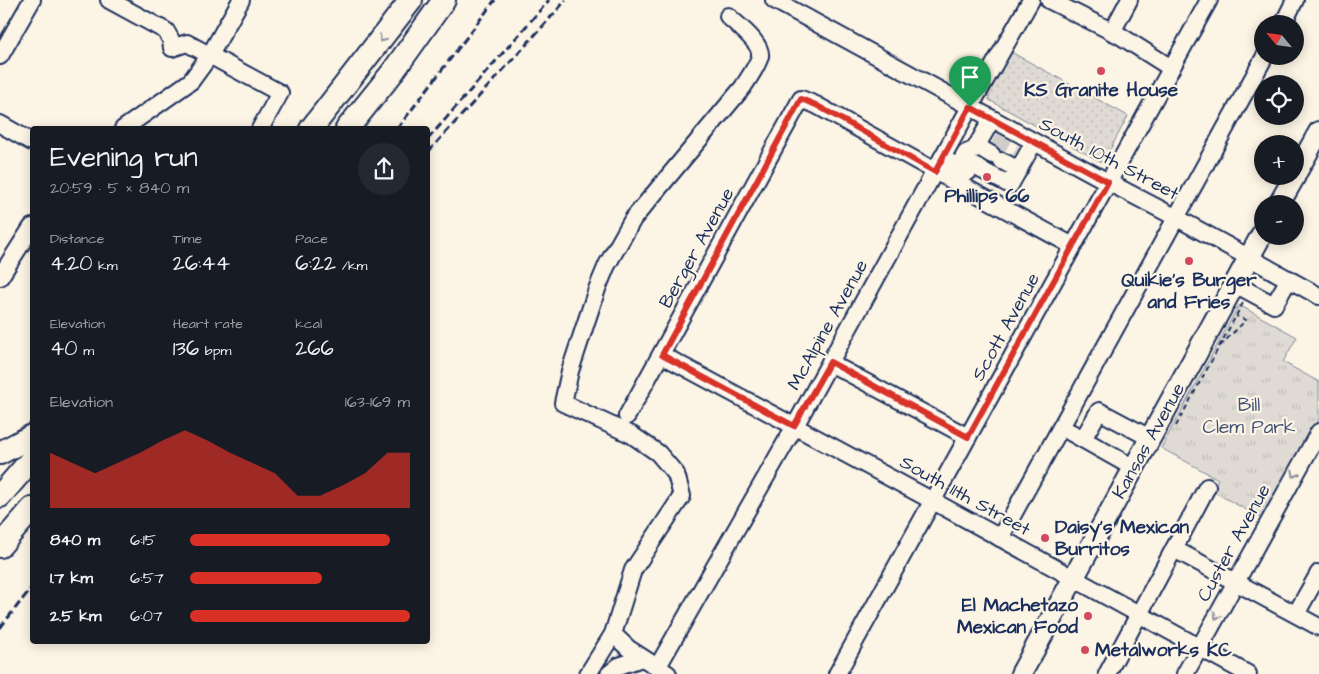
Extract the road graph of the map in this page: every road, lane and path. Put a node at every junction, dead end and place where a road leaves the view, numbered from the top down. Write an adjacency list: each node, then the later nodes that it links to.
1 (32, 0): 15 (street)
2 (109, 0): 17 (street)
3 (240, 0): 17 (street)
4 (411, 0): 26 (highway, one-way to 26)
5 (444, 0): 27 (highway)
6 (774, 0): 21 (street, South 10th Street)
7 (1031, 0): 21 (street, McAlpine Avenue)
8 (1049, 0): 12 (street)
9 (1129, 0): 16 (street)
10 (1209, 0): 20 (street, Scott Avenue)
11 (1296, 0): 13 (street)
12 (1079, 6): 16 (street)
13 (1287, 15)
14 (728, 16): 71 (street)
15 (6, 30): 18 (street)
16 (1112, 32): 20 (street)
17 (210, 55): 24 (street); 25 (street)
18 (0, 56)
19 (1260, 65): 35 (street)
20 (1171, 68): 34 (street, Scott Avenue)
21 (970, 107): 22 (street, South 10th Street); 33 (street, McAlpine Avenue)
22 (992, 119): 30 (street, South 10th Street); 31 (street)
23 (0, 124): 29 (street)
24 (127, 126)
25 (262, 126)
26 (313, 126)
27 (349, 126)
28 (1319, 132): 32 (main road)
29 (30, 141)
30 (1034, 142): 31 (street); 34 (street, South 10th Street)
31 (992, 154): 33 (street)
32 (1304, 160)
33 (938, 165): 38 (street); 46 (street, Berger Avenue); 47 (street, McAlpine Avenue)
34 (1108, 182): 35 (street, South 10th Street); 38 (street, Scott Avenue)
35 (1176, 218): 39 (street, South 10th Street); 62 (street)
36 (30, 230): 40 (street)
37 (1256, 245): 39 (main road, Kansas Avenue)
38 (1073, 246): 53 (street, Scott Avenue)
39 (1249, 258): 41 (street, South 10th Street); 42 (main road, Kansas Avenue)
40 (0, 277)
41 (1289, 279): 42 (street); 43 (street, South 10th Street)
42 (1242, 288): 44 (path); 54 (main road, Kansas Avenue)
43 (1318, 294)
44 (1236, 316): 45 (path); 45 (path)
45 (1218, 348): 50 (path)
46 (662, 355): 48 (street, Berger Avenue); 49 (street, South 11th Street)
47 (830, 362): 49 (street, McAlpine Avenue); 53 (street)
48 (628, 416)
49 (794, 426): 60 (street, South 11th Street); 74 (street, McAlpine Avenue)
50 (1172, 432)
51 (1319, 432): 67 (street, Custer Avenue, one-way to 67)
52 (30, 437): 55 (highway)
53 (968, 437): 60 (street, Scott Avenue)
54 (1150, 438): 57 (main road, Kansas Avenue); 57 (street)
55 (0, 453)
56 (30, 461): 59 (highway)
57 (1134, 468): 66 (main road, Kansas Avenue)
58 (1207, 487): 64 (street)
59 (0, 496)
60 (933, 501): 62 (street, South 11th Street); 77 (street, Scott Avenue)
61 (30, 511): 63 (highway)
62 (1000, 538): 66 (street, South 11th Street)
63 (0, 546)
64 (1174, 549): 67 (street); 69 (street)
65 (1319, 573): 68 (street)
66 (1073, 578): 69 (street, South 11th Street); 78 (main road, Kansas Avenue)
67 (1236, 582): 68 (street); 72 (street, Custer Avenue, one-way to 72)
68 (1296, 614): 70 (street)
69 (1139, 615): 72 (street, South 11th Street); 79 (street)
70 (1319, 627)
71 (613, 634): 73 (street); 75 (street)
72 (1200, 647): 80 (street, Custer Avenue); 81 (street, South 11th Street)
73 (636, 654): 74 (street); 76 (street)
74 (662, 671)
75 (588, 674)
76 (609, 674)
77 (837, 674)
78 (1021, 674)
79 (1107, 674)
80 (1185, 674)
81 (1248, 674)

